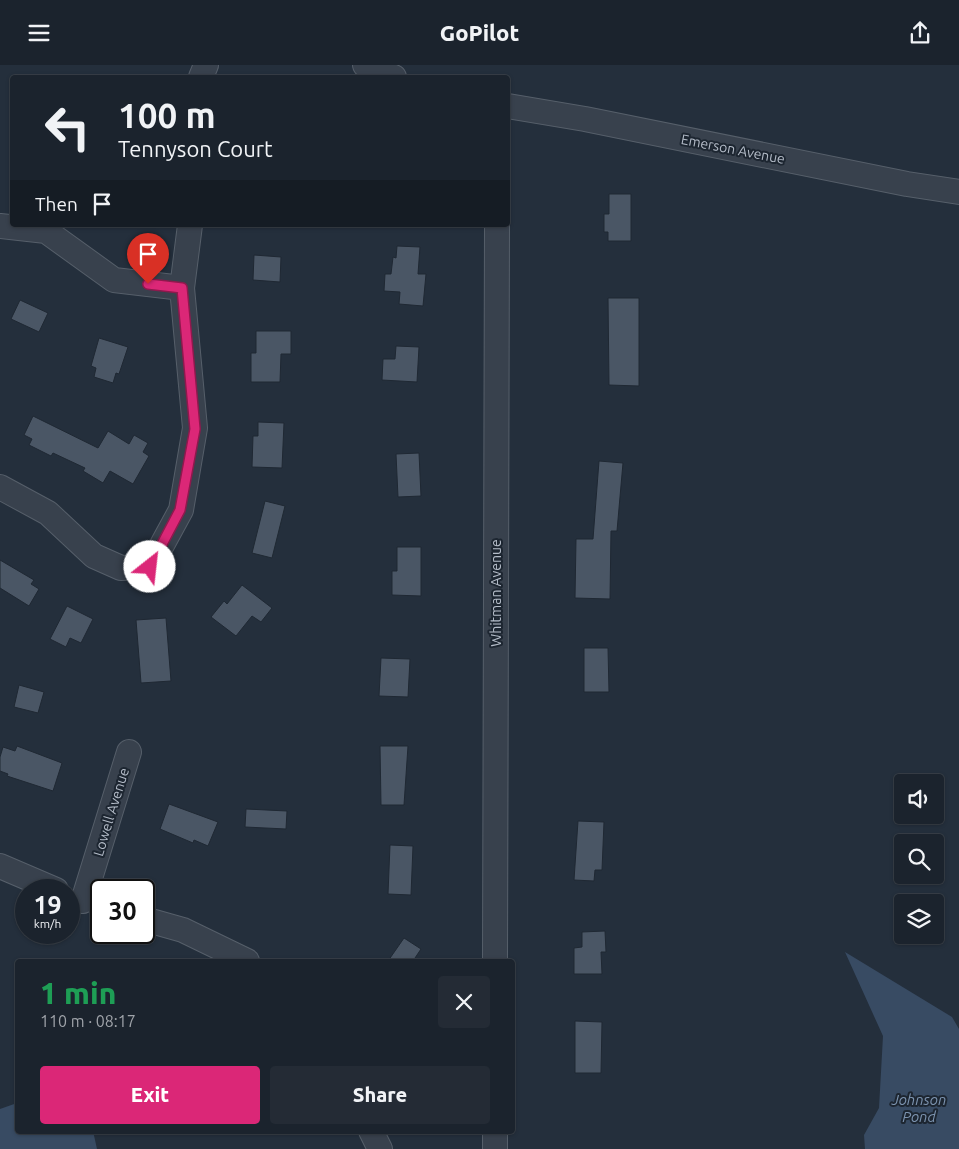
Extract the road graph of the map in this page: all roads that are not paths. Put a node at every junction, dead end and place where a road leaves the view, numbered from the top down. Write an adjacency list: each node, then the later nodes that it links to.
1 (365, 65): 2 (street)
2 (389, 75)
3 (510, 106): 4 (street, Emerson Avenue)
4 (959, 192)
5 (0, 227): 8 (street)
6 (190, 227): 8 (street)
7 (497, 227): 16 (street, Whitman Avenue)
8 (182, 288): 9 (street)
9 (0, 487)
10 (130, 752): 13 (street, Lowell Avenue)
11 (0, 866): 12 (street)
12 (30, 879)
13 (84, 901)
14 (155, 922): 15 (street)
15 (243, 959)
16 (495, 959)
17 (373, 1134): 19 (street)
18 (495, 1134): 20 (street)
19 (380, 1149)
20 (495, 1149)

